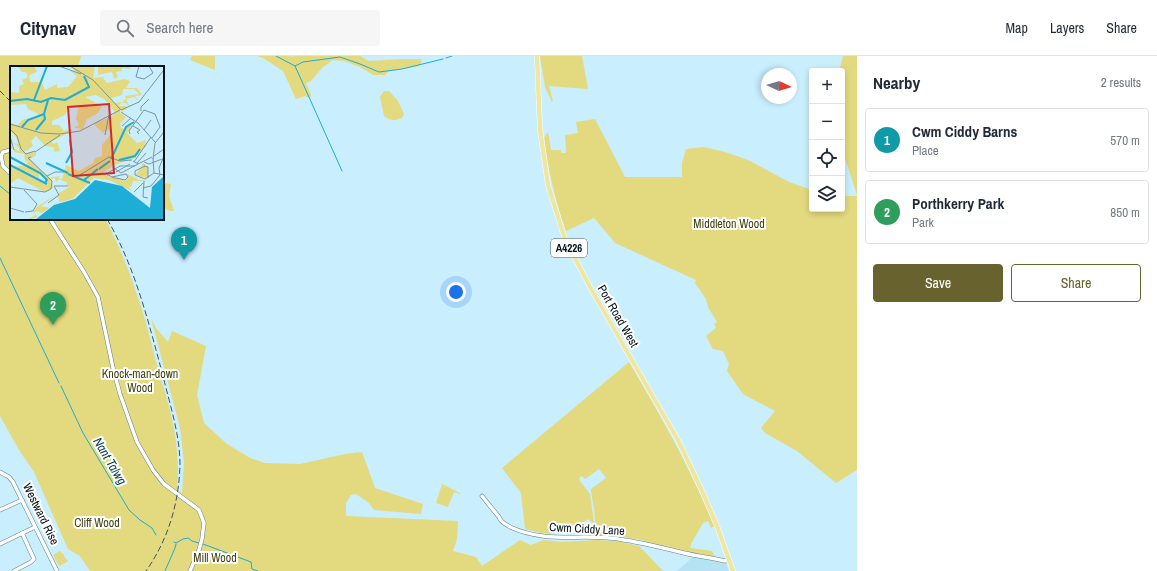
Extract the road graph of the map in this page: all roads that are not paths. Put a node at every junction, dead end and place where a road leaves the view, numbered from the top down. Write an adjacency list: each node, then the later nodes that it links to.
1 (537, 56): 12 (main road, Port Road West / A4226)
2 (10, 150): 3 (street)
3 (10, 173)
4 (51, 220): 15 (street)
5 (0, 472): 7 (street, Westward Rise)
6 (482, 496): 12 (street, Cwm Ciddy Lane)
7 (22, 500): 8 (street); 9 (street, Westward Rise)
8 (0, 510)
9 (36, 526): 10 (street); 14 (street, Westward Rise)
10 (22, 533): 11 (street); 13 (street)
11 (0, 544)
12 (729, 560): 16 (main road, Port Road West / A4226)
13 (14, 571)
14 (57, 571)
15 (190, 571)
16 (733, 571)

